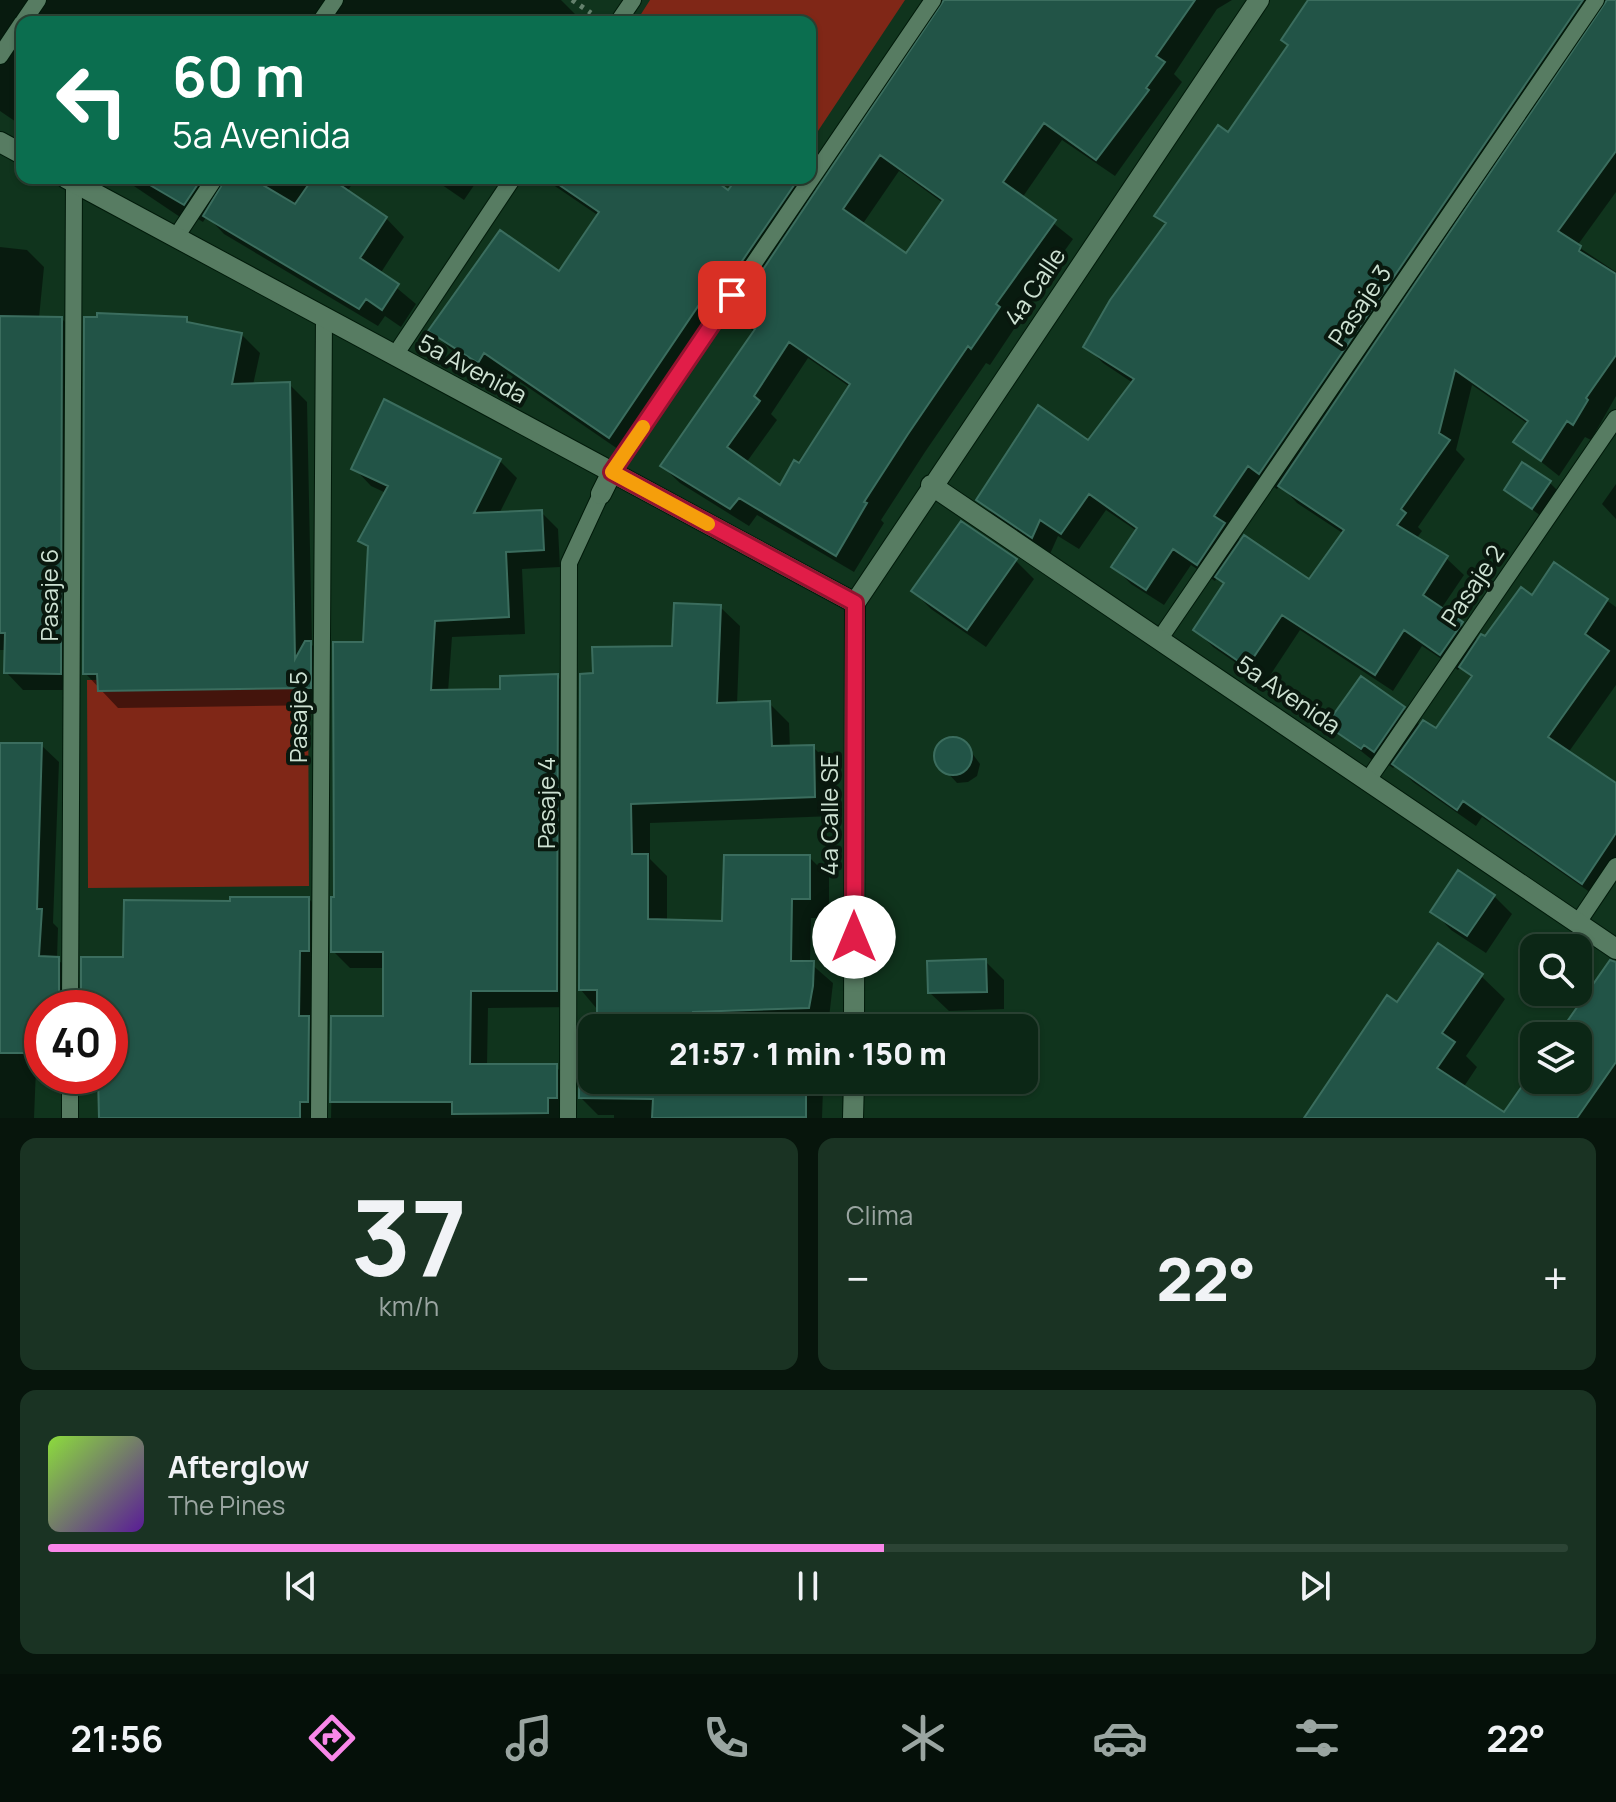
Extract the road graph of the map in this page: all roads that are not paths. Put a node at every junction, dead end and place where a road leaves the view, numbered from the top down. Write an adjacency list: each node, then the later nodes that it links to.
1 (933, 0): 6 (lane)
2 (1259, 0): 17 (street, 4a Calle)
3 (1596, 0): 20 (lane, Pasaje 3)
4 (16, 32): 5 (lane)
5 (0, 56)
6 (816, 172)
7 (70, 184): 25 (lane, Pasaje 6)
8 (77, 184): 12 (street, 5a Avenida)
9 (211, 184): 12 (lane)
10 (509, 184): 14 (lane)
11 (808, 184): 16 (lane)
12 (176, 237): 13 (street, 5a Avenida)
13 (324, 316): 14 (street, 5a Avenida); 30 (lane, Pasaje 5)
14 (395, 355): 16 (street, 5a Avenida)
15 (1616, 418): 21 (lane, Pasaje 2)
16 (612, 472): 18 (street); 19 (street, 5a Avenida)
17 (931, 485): 19 (street, 4a Calle); 20 (street, 5a Avenida)
18 (601, 494): 31 (lane, Pasaje 4)
19 (855, 603): 26 (street, 4a Calle SE)
20 (1161, 637): 21 (street, 5a Avenida)
21 (1368, 780): 23 (street, 5a Avenida)
22 (1616, 866): 23 (lane)
23 (1577, 924): 24 (street, 5a Avenida)
24 (1616, 949)
25 (70, 990)
26 (854, 1014)
27 (70, 1094): 29 (lane)
28 (854, 1094): 32 (street)
29 (70, 1118)
30 (319, 1118)
31 (568, 1118)
32 (853, 1118)

